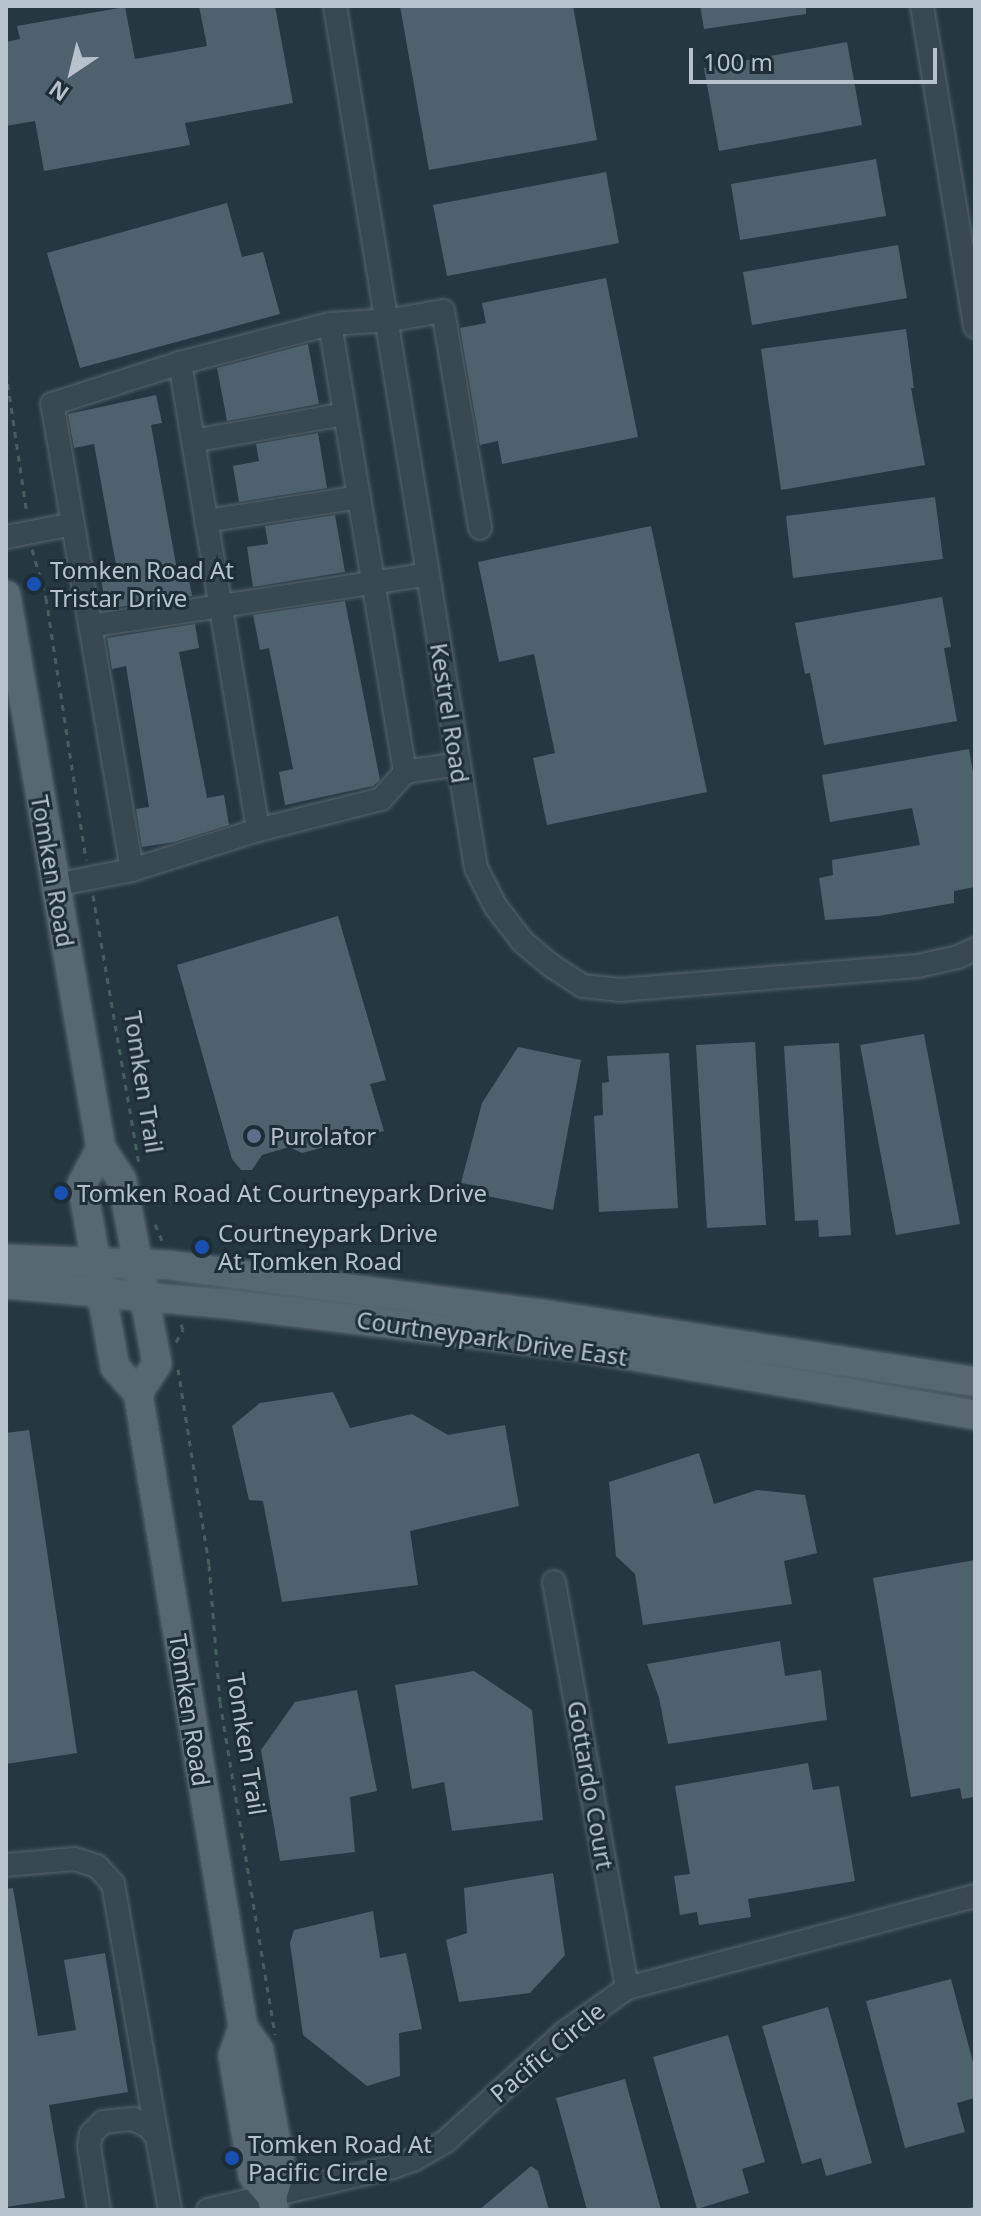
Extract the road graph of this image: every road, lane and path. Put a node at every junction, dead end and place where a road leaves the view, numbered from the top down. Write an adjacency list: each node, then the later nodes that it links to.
1 (335, 6): 3 (street, Kestrel Road)
2 (922, 6): 5 (street)
3 (387, 319): 4 (street); 14 (street); 17 (street, Kestrel Road)
4 (330, 324): 6 (street); 8 (street)
5 (975, 327)
6 (180, 363): 9 (street); 13 (street)
7 (6, 372): 11 (path)
8 (345, 414): 9 (street); 10 (street)
9 (193, 441): 12 (street)
10 (359, 497): 12 (street); 18 (street)
11 (26, 502)
12 (206, 521): 20 (street)
13 (73, 524): 15 (street); 21 (street)
14 (480, 528)
15 (6, 537)
16 (36, 562): 25 (path)
17 (428, 574): 18 (street); 22 (street, Kestrel Road)
18 (374, 584): 20 (street); 23 (street)
19 (6, 595): 27 (main road, Tomken Road)
20 (220, 606): 21 (street); 24 (street)
21 (90, 626): 26 (street)
22 (459, 764): 23 (street); 29 (street, Kestrel Road)
23 (405, 772): 24 (street)
24 (258, 830): 26 (street)
25 (87, 865)
26 (132, 870): 27 (street)
27 (55, 885): 30 (main road, Tomken Road)
28 (100, 932): 31 (path, Tomken Trail)
29 (975, 949)
30 (101, 1148): 35 (main road, Tomken Road); 36 (main road, Tomken Road)
31 (140, 1166)
32 (151, 1218): 33 (path)
33 (161, 1234)
34 (6, 1259): 36 (main road, Courtneypark Drive East)
35 (138, 1265): 36 (main road, Courtneypark Drive East); 38 (main road, Tomken Road); 42 (main road, Courtneypark Drive East)
36 (99, 1278): 37 (main road, Courtneypark Drive East); 38 (main road, Courtneypark Drive East); 43 (main road, Tomken Road)
37 (6, 1284)
38 (144, 1297): 43 (main road, Tomken Road); 44 (main road, Courtneypark Drive East)
39 (183, 1330): 40 (path)
40 (174, 1346)
41 (176, 1359): 49 (path, Tomken Trail)
42 (975, 1382)
43 (138, 1393): 51 (main road, Tomken Road)
44 (975, 1415)
45 (554, 1582): 48 (street, Gottardo Court)
46 (6, 1865): 50 (street)
47 (975, 1896): 48 (street, Pacific Circle)
48 (627, 1988): 51 (street, Pacific Circle)
49 (277, 2045)
50 (157, 2137): 52 (street); 53 (street)
51 (273, 2204): 54 (street, Pacific Circle)
52 (99, 2210)
53 (170, 2210)
54 (208, 2210)

